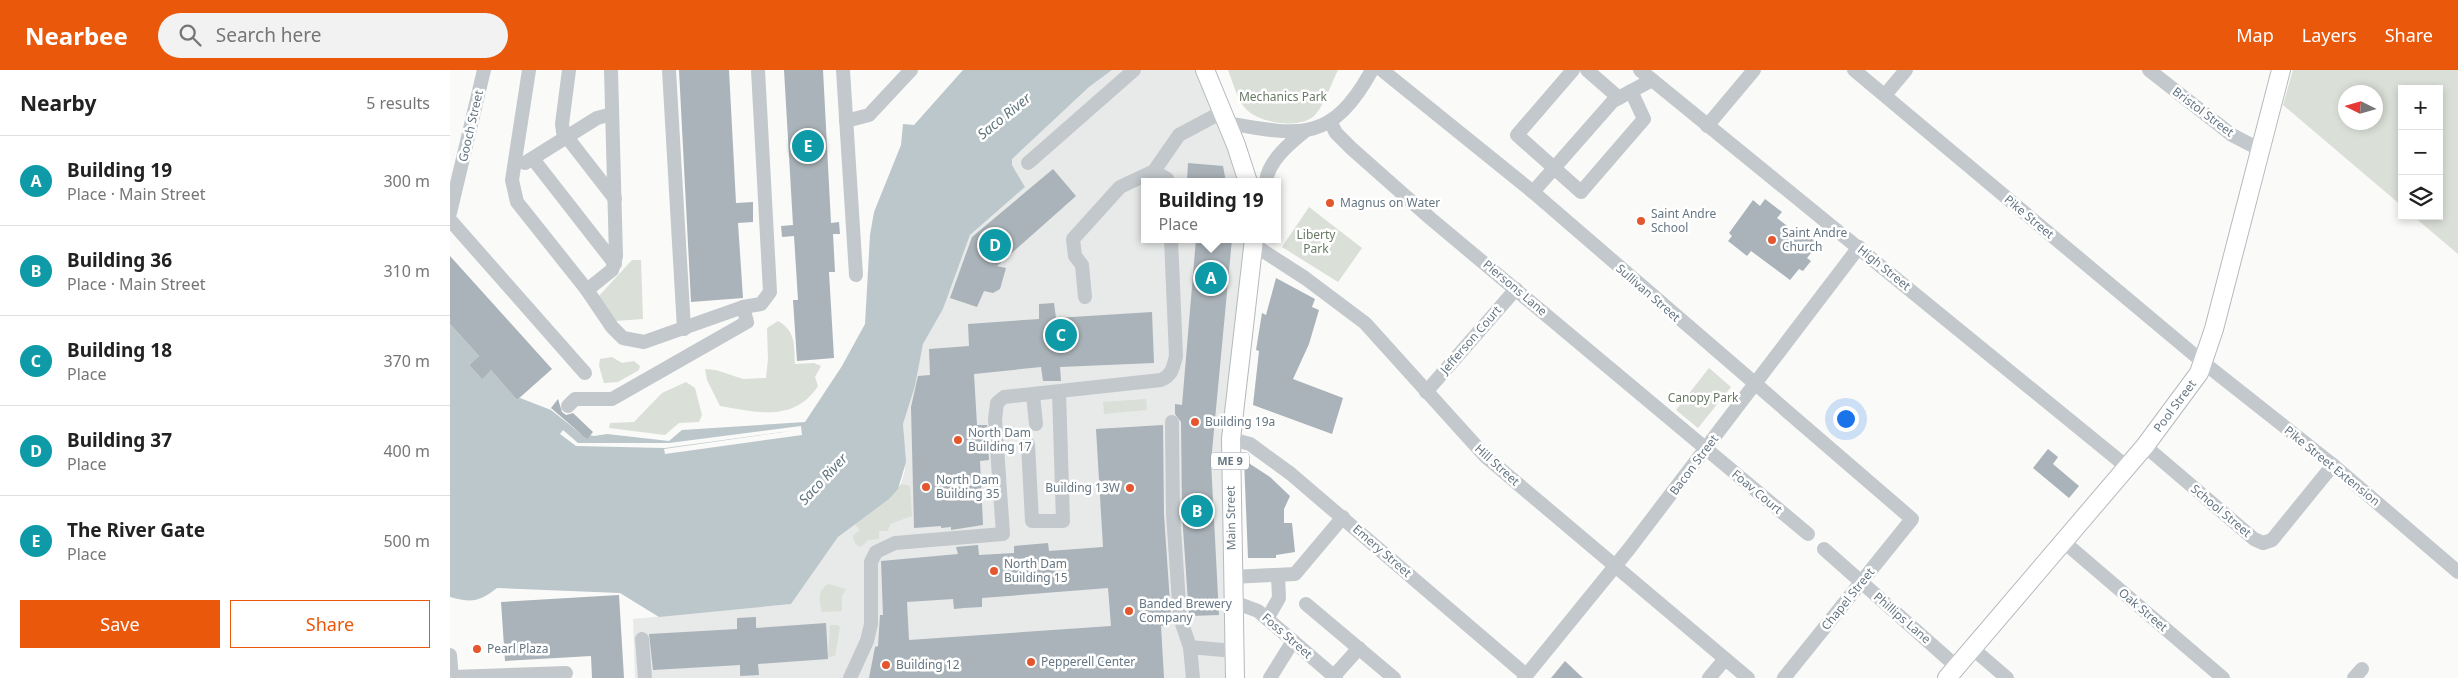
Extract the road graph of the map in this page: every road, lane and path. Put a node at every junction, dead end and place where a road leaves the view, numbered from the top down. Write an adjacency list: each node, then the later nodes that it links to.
1 (484, 70): 42 (street, Gooch Street)
2 (529, 70): 34 (street)
3 (569, 70): 30 (street)
4 (611, 70): 24 (street)
5 (669, 70): 54 (street)
6 (758, 70): 53 (street)
7 (842, 70): 26 (street)
8 (911, 70): 26 (street)
9 (1134, 70): 33 (street)
10 (1205, 70): 25 (main road)
11 (1372, 70): 27 (street)
12 (1382, 70): 40 (street, Sullivan Street)
13 (1573, 70): 35 (street)
14 (1587, 70): 22 (street)
15 (1640, 70): 21 (street, High Street)
16 (1754, 70): 28 (street)
17 (1854, 70): 23 (street, Pike Street)
18 (1906, 70): 23 (street)
19 (2149, 70): 31 (street, Bristol Street)
20 (2281, 70): 31 (main road, Pool Street)
21 (1652, 80): 22 (street); 28 (street, High Street)
22 (1625, 95): 35 (street); 35 (street)
23 (1885, 95): 55 (street, Pike Street)
24 (612, 114): 30 (street); 41 (street)
25 (1225, 117): 29 (street); 36 (street); 38 (main road)
26 (846, 121): 49 (street)
27 (1330, 121): 29 (street); 50 (street, Piersons Lane)
28 (1707, 126): 47 (street, High Street)
29 (1306, 131): 39 (street)
30 (566, 137): 32 (street); 41 (street)
31 (2261, 150): 55 (main road, Pool Street)
32 (533, 159): 34 (street); 48 (street)
33 (1028, 163)
34 (514, 165): 51 (street)
35 (1555, 168): 40 (street)
36 (1154, 171): 37 (street); 52 (street)
37 (1165, 178)
38 (1247, 178)
39 (1268, 178)
40 (1533, 192): 57 (street, Sullivan Street)
41 (615, 199): 48 (street)
42 (450, 213)
43 (450, 220): 56 (street)
44 (1171, 243): 58 (street)
45 (1254, 243): 64 (main road, Main Street / ME 9)
46 (1255, 243): 59 (street, Hill Street)
47 (1859, 247): 57 (street, Bacon Street); 69 (street, High Street)
48 (615, 264): 51 (street)
49 (856, 274)
50 (1516, 289): 59 (street, Jefferson Court); 67 (street, Piersons Lane)
51 (587, 290): 54 (street)
52 (1084, 297)
53 (743, 307): 54 (street); 61 (street)
54 (684, 329)
55 (2204, 363): 66 (main road, Pool Street); 68 (street, Pike Street Extension)
56 (585, 374)
57 (1755, 385): 67 (street, Bacon Street); 71 (street, Sullivan Street)
58 (1059, 392): 60 (street); 65 (street)
59 (1426, 392): 75 (street, Hill Street)
60 (1033, 394): 63 (street); 97 (street)
61 (568, 406)
62 (1172, 422): 85 (street)
63 (1036, 424)
64 (1231, 439): 70 (street, Emery Street); 78 (main road, Main Street / ME 9)
65 (1028, 444)
66 (2145, 446): 68 (street, School Street); 69 (main road, Pool Street)
67 (1706, 449): 72 (street, Foav Court); 75 (street, Bacon Street)
68 (2333, 465): 76 (street, Pike Street Extension)
69 (2127, 467): 73 (main road, Pool Street)
70 (1343, 517): 77 (street); 94 (street, Emery Street)
71 (1912, 519): 79 (street, Chapel Street)
72 (1808, 534)
73 (2064, 542): 87 (main road, Pool Street); 106 (street, Oak Street)
74 (1824, 549): 79 (street, Phillips Lane)
75 (1615, 566): 90 (street, Hill Street); 94 (street, Bacon Street)
76 (2458, 572)
77 (1278, 576): 78 (street); 82 (street)
78 (1232, 577): 80 (main road, Main Street / ME 9)
79 (1862, 583): 91 (street, Phillips Lane); 104 (street, Chapel Street)
80 (1234, 604): 82 (street, Foss Street); 88 (main road, Main Street / ME 9)
81 (1306, 604): 86 (street)
82 (1267, 619): 84 (street, Foss Street)
83 (642, 639): 96 (street)
84 (1293, 641): 93 (street, Foss Street); 100 (street)
85 (1190, 647): 88 (street); 98 (street)
86 (1359, 648): 93 (street); 101 (street)
87 (1972, 648): 91 (main road, Pool Street); 105 (street)
88 (1234, 651): 99 (main road, Main Street / ME 9)
89 (450, 655): 95 (street)
90 (1725, 659): 102 (street); 103 (street, Hill Street)
91 (1952, 672)
92 (566, 673): 95 (street)
93 (1335, 677)
94 (1525, 677)
95 (452, 678)
96 (645, 678)
97 (850, 678)
98 (1193, 678)
99 (1235, 678)
100 (1270, 678)
101 (1394, 678)
102 (1709, 678)
103 (1748, 678)
104 (1784, 678)
105 (2008, 678)
106 (2223, 678)

